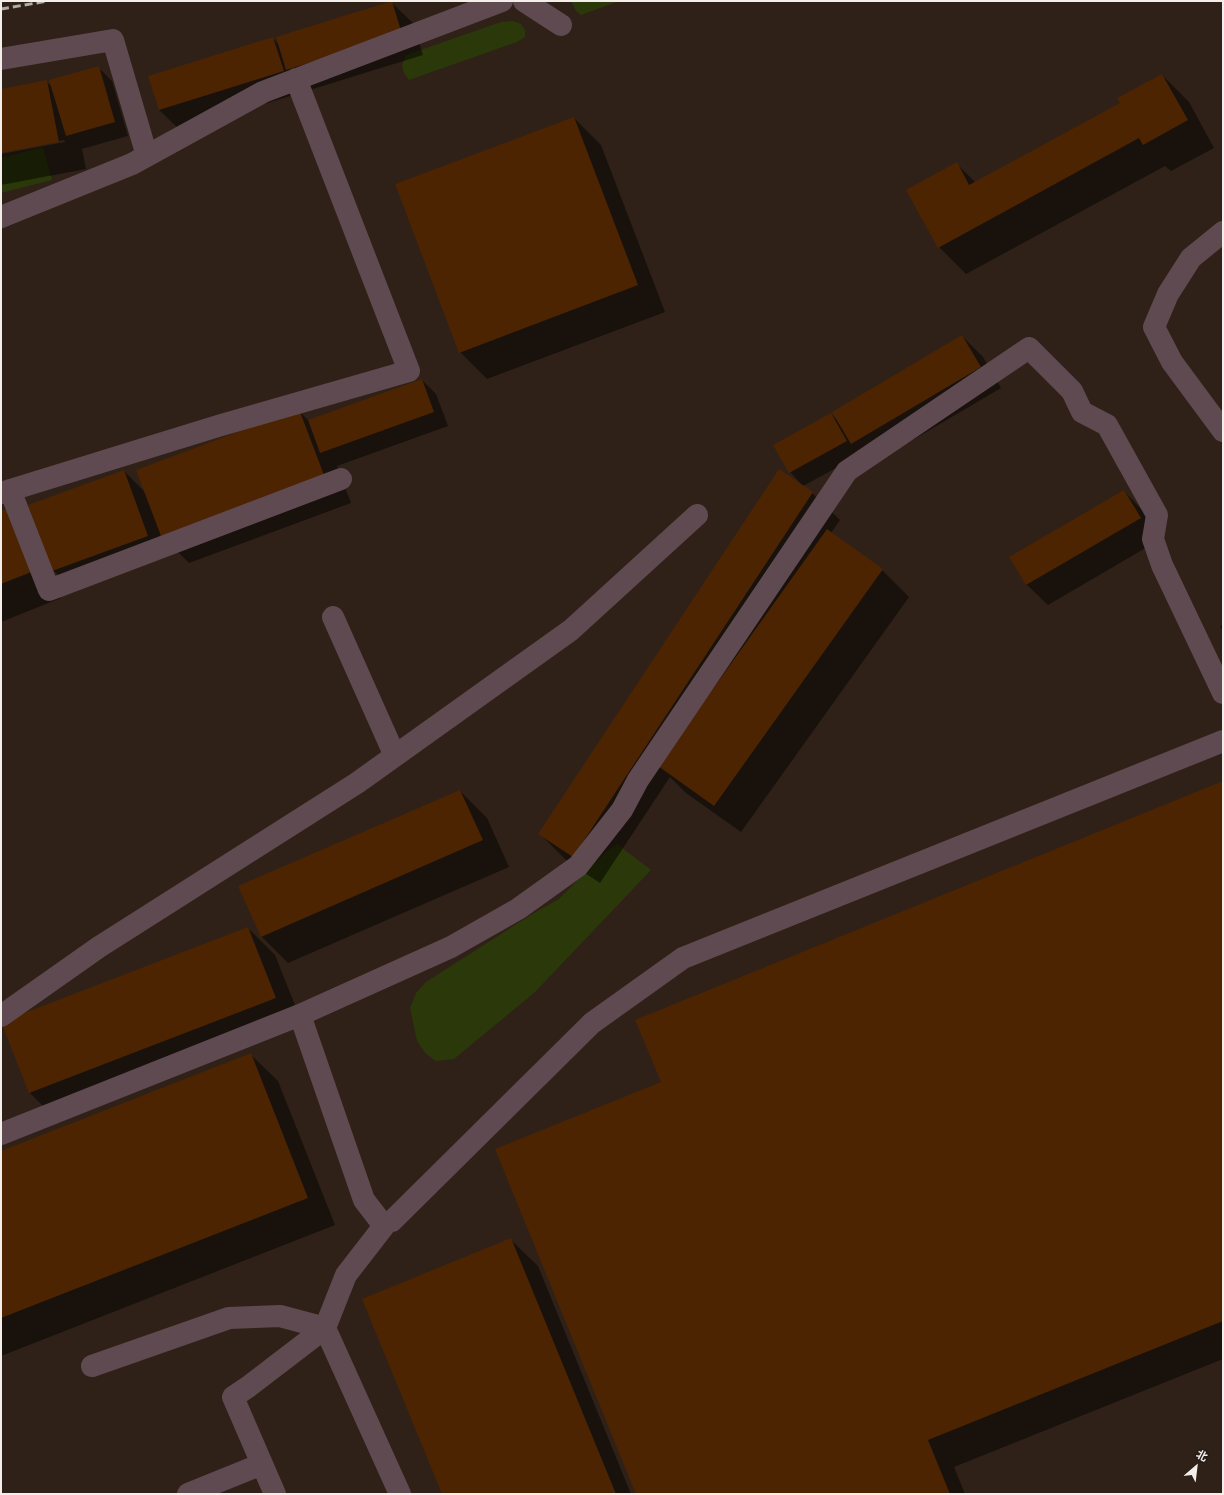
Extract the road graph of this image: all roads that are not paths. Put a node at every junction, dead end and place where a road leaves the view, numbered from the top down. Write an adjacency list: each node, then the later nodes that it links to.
1 (502, 1): 5 (lane)
2 (524, 1): 3 (lane)
3 (561, 25)
4 (1, 59): 6 (lane)
5 (296, 80): 6 (lane); 11 (lane)
6 (147, 156): 7 (lane)
7 (1, 217)
8 (1223, 232): 9 (lane)
9 (1223, 431)
10 (341, 479): 11 (lane)
11 (6, 491)
12 (697, 515): 16 (lane)
13 (333, 617): 16 (lane)
14 (1223, 693): 17 (lane)
15 (1223, 741): 20 (lane)
16 (395, 756): 18 (lane)
17 (300, 1015): 19 (lane); 21 (lane)
18 (1, 1016)
19 (1, 1134)
20 (392, 1221)
21 (325, 1328): 22 (lane); 23 (lane); 26 (lane)
22 (92, 1366)
23 (262, 1464): 24 (lane); 25 (lane)
24 (188, 1494)
25 (275, 1494)
26 (400, 1494)

